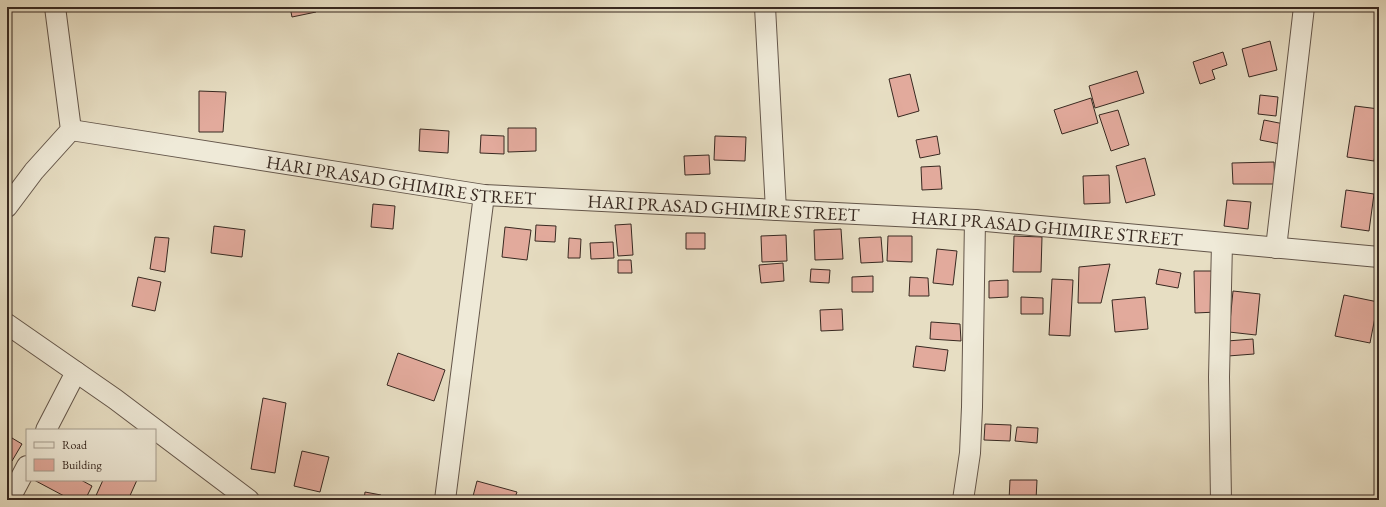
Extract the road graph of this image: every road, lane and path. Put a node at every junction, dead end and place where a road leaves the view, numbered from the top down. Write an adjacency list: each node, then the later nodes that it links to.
1 (55, 7): 4 (street)
2 (765, 7): 7 (street)
3 (1304, 7): 10 (street)
4 (71, 130): 5 (street, HARI PRASAD GHIMIRE STREET); 6 (street)
5 (484, 195): 7 (street, HARI PRASAD GHIMIRE STREET); 20 (street)
6 (7, 207)
7 (776, 210): 8 (street, HARI PRASAD GHIMIRE STREET)
8 (975, 220): 9 (street, HARI PRASAD GHIMIRE STREET); 21 (street)
9 (1222, 242): 10 (street, HARI PRASAD GHIMIRE STREET); 22 (street)
10 (1276, 248): 11 (street, HARI PRASAD GHIMIRE STREET)
11 (1379, 257)
12 (7, 324): 13 (street)
13 (76, 372): 14 (street); 15 (street)
14 (47, 429)
15 (155, 429)
16 (156, 430): 19 (street)
17 (26, 468): 18 (street)
18 (9, 500)
19 (249, 500)
20 (445, 500)
21 (963, 500)
22 (1221, 500)

